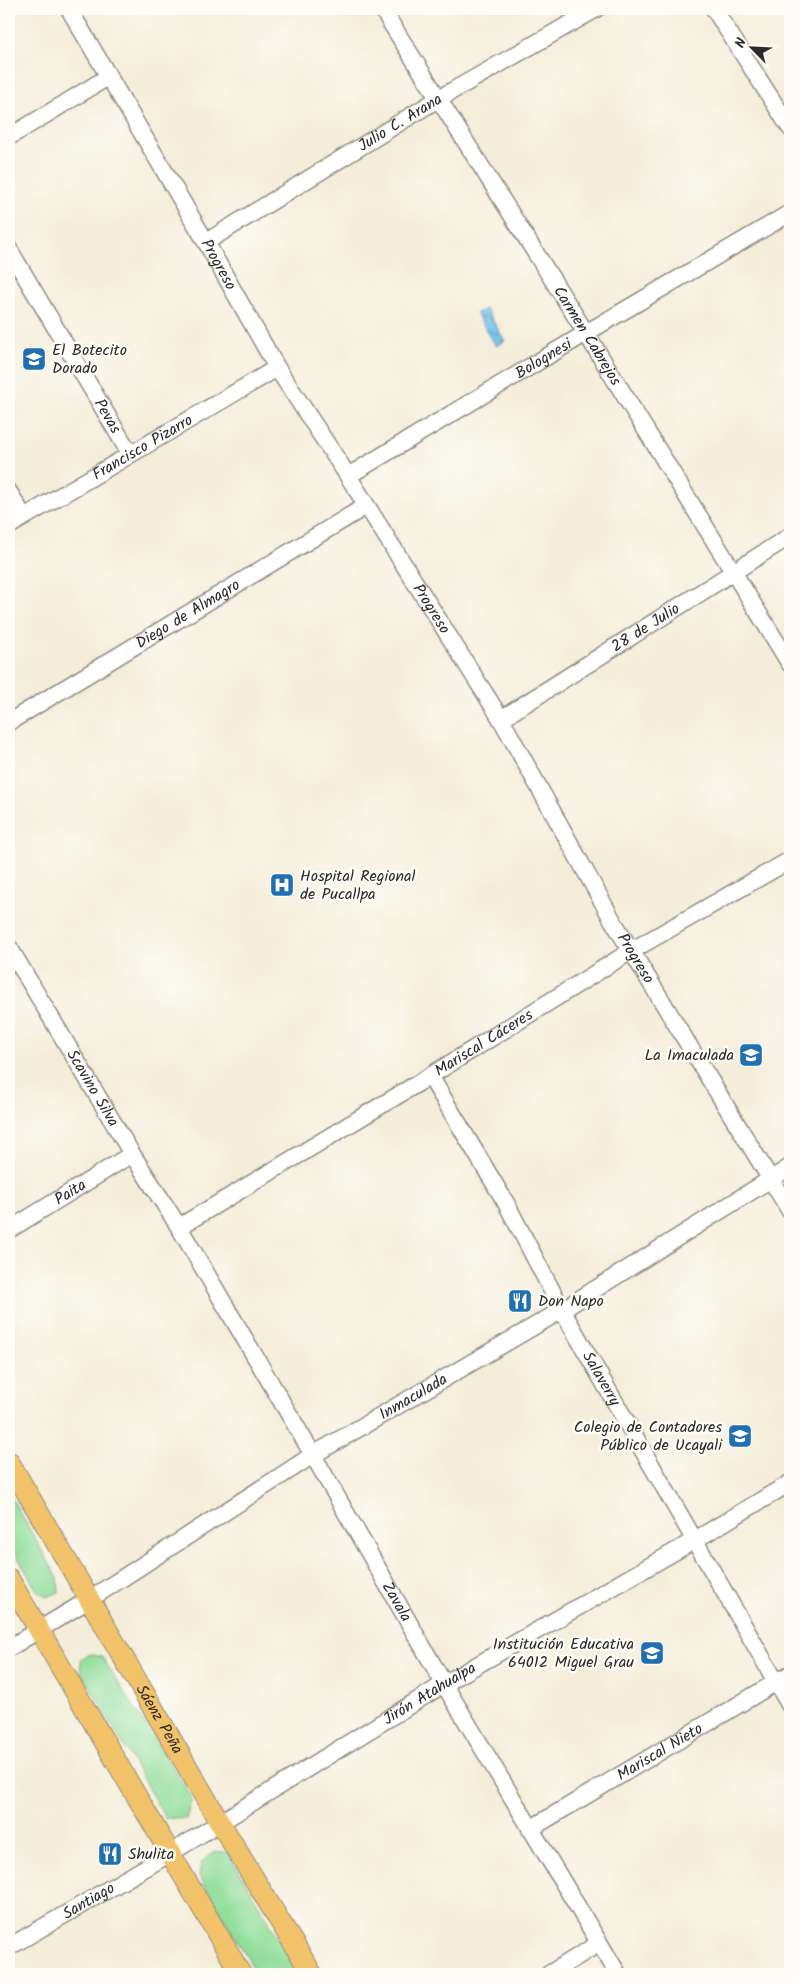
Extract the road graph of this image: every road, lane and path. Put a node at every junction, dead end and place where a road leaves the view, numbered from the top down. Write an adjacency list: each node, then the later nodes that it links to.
1 (69, 9): 5 (street, Progreso)
2 (382, 9): 6 (street, Carmen Cabrejos)
3 (596, 9): 6 (street, Julio C. Arana)
4 (714, 9): 7 (street)
5 (108, 77): 8 (street); 10 (street, Progreso)
6 (438, 99): 10 (street, Julio C. Arana); 12 (street, Carmen Cabrejos)
7 (790, 128)
8 (9, 137)
9 (790, 213): 12 (street, Bolognesi)
10 (206, 242): 13 (street, Progreso)
11 (9, 249): 14 (street, Pevas)
12 (586, 332): 15 (street, Bolognesi); 21 (street, Carmen Cabrejos)
13 (277, 368): 14 (street, Francisco Pizarro); 15 (street, Progreso)
14 (130, 454): 18 (street, Francisco Pizarro)
15 (348, 476): 17 (street, Progreso)
16 (9, 492): 18 (street)
17 (366, 506): 23 (street, Progreso); 24 (street, Diego de Almagro)
18 (24, 517): 19 (street, Francisco Pizarro)
19 (9, 526)
20 (790, 536): 21 (street, 28 de Julio)
21 (733, 572): 22 (street, Carmen Cabrejos); 23 (street, 28 de Julio)
22 (790, 664)
23 (501, 719): 27 (street, Progreso)
24 (9, 722)
25 (790, 860): 27 (street, Mariscal Cáceres)
26 (9, 947): 29 (street, Scavino Silva)
27 (631, 951): 28 (street, Mariscal Cáceres); 31 (street, Progreso)
28 (430, 1076): 33 (street, Mariscal Cáceres); 35 (street, Salaverry)
29 (132, 1154): 33 (street, Scavino Silva); 34 (street, Paita)
30 (790, 1167): 31 (street, Inmaculada)
31 (770, 1179): 32 (street, Progreso); 35 (street, Inmaculada)
32 (790, 1211)
33 (179, 1227): 36 (street, Zavala)
34 (9, 1230)
35 (562, 1310): 36 (street, Inmaculada); 39 (street, Salaverry)
36 (313, 1455): 41 (street, Inmaculada); 45 (street, Zavala)
37 (9, 1462): 41 (main road, Sáenz Peña)
38 (790, 1483): 39 (street, Jirón Atahualpa)
39 (695, 1540): 44 (street, Salaverry); 45 (street, Jirón Atahualpa)
40 (9, 1579): 42 (main road)
41 (90, 1599): 42 (street, Inmaculada); 47 (main road, Sáenz Peña)
42 (38, 1630): 43 (street, Inmaculada); 49 (main road)
43 (9, 1648)
44 (783, 1678): 46 (street, Salaverry); 48 (street, Mariscal Nieto)
45 (444, 1684): 47 (street, Jirón Atahualpa); 48 (street, Zavala)
46 (790, 1706)
47 (220, 1821): 49 (street, Jirón Atahualpa); 53 (main road, Sáenz Peña)
48 (530, 1828): 50 (street, Zavala)
49 (169, 1854): 51 (street, Santiago); 52 (main road)
50 (598, 1944): 54 (street); 55 (street, Zavala)
51 (9, 1946)
52 (241, 1974)
53 (312, 1974)
54 (549, 1974)
55 (618, 1974)

